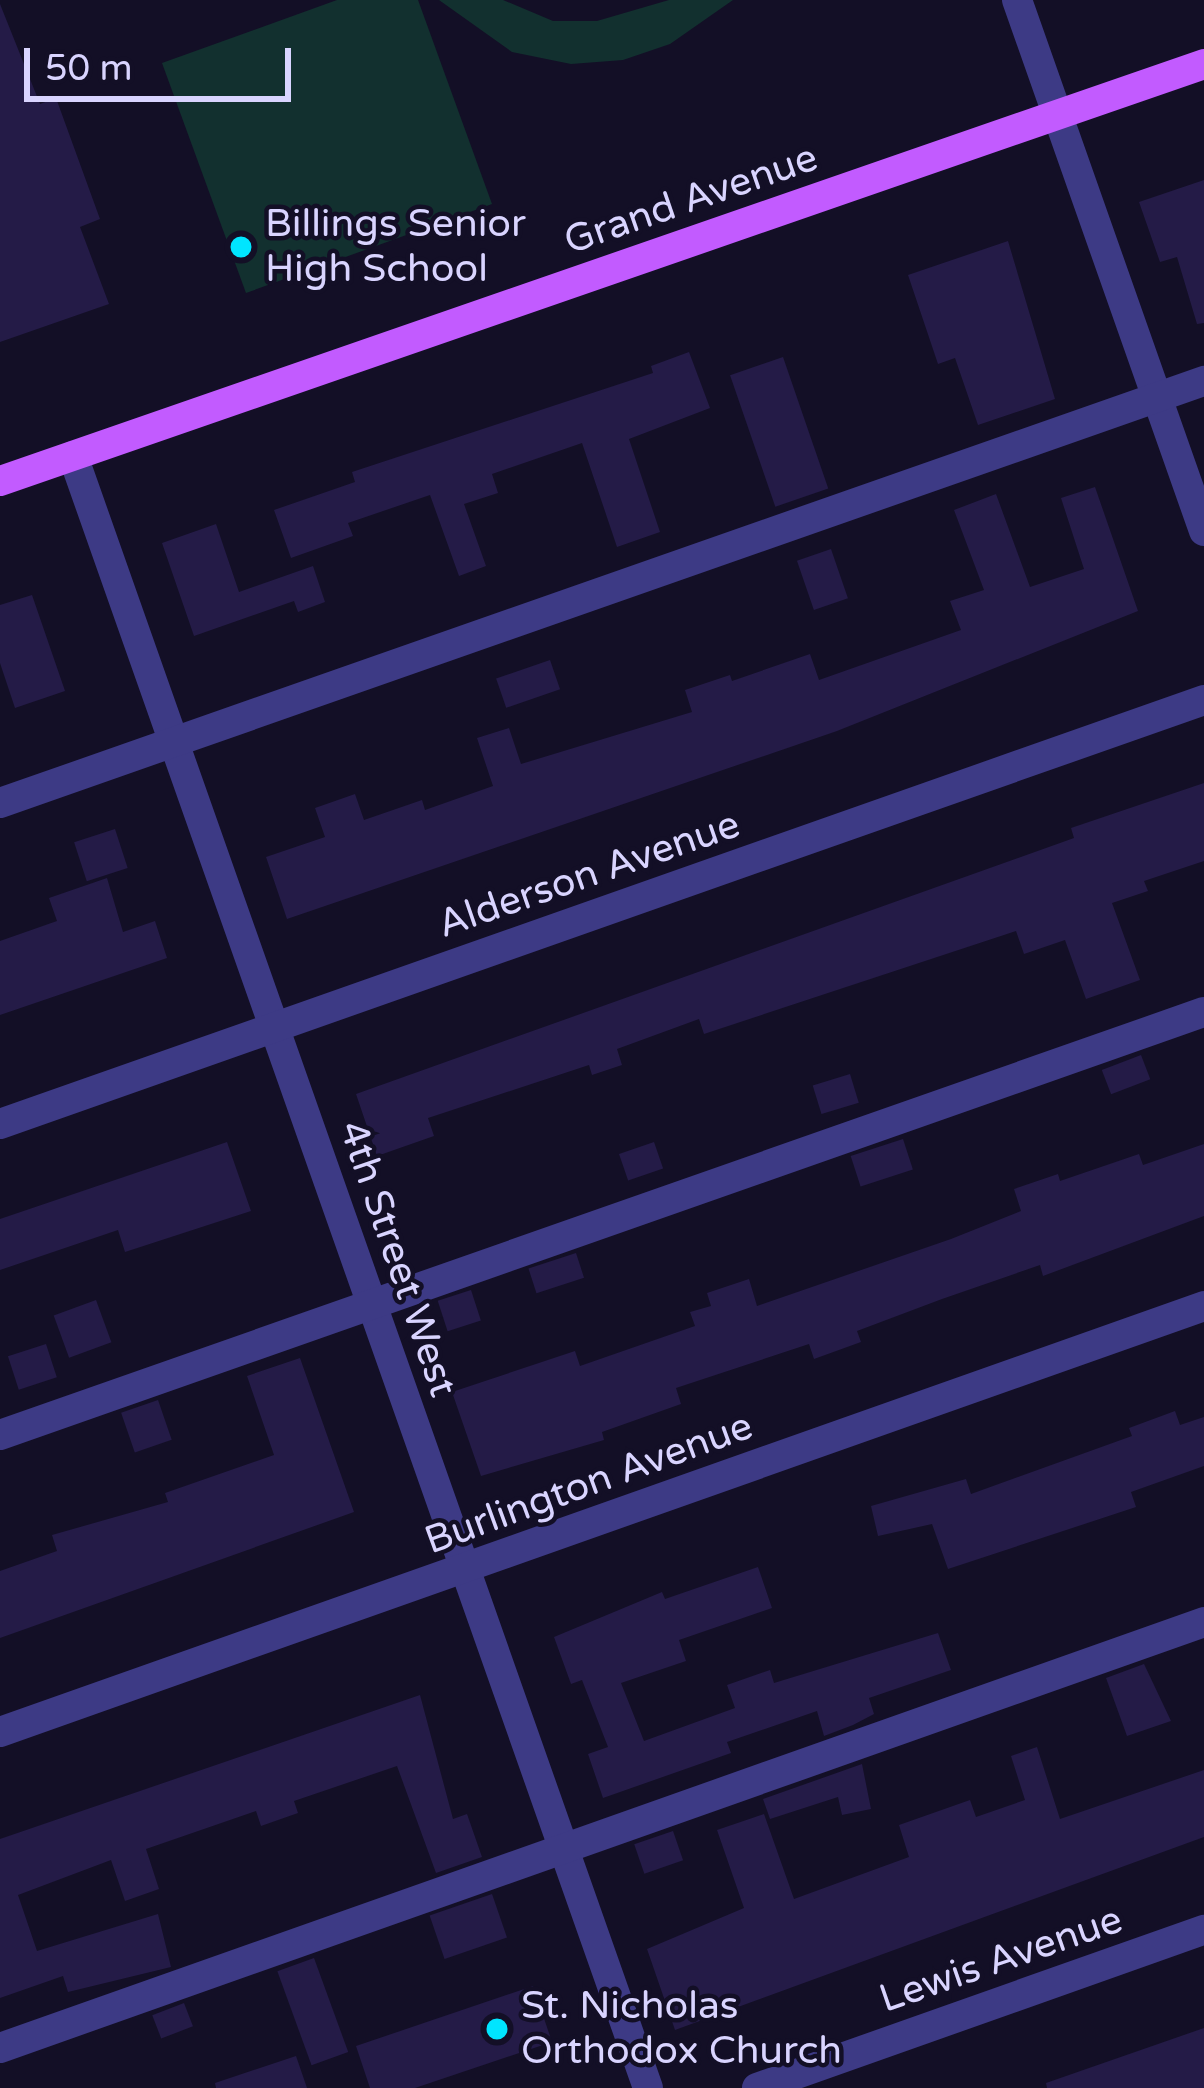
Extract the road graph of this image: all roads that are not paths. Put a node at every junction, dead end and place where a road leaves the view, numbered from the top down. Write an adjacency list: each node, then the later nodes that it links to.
1 (1017, 0): 3 (street)
2 (1204, 64): 3 (main road, Grand Avenue)
3 (1058, 114): 5 (street); 6 (main road, Grand Avenue)
4 (1204, 381): 5 (street)
5 (1158, 398): 8 (street); 10 (street)
6 (73, 456): 7 (main road, Grand Avenue); 10 (street, 4th Street West)
7 (0, 481)
8 (1204, 531)
9 (1204, 700): 13 (street, Alderson Avenue)
10 (174, 743): 11 (street); 13 (street, 4th Street West)
11 (0, 803)
12 (1204, 1012): 15 (street)
13 (274, 1027): 14 (street, Alderson Avenue); 15 (street, 4th Street West)
14 (0, 1124)
15 (373, 1306): 17 (street); 18 (street, 4th Street West)
16 (1204, 1306): 18 (street, Burlington Avenue)
17 (0, 1435)
18 (466, 1570): 20 (street, Burlington Avenue); 21 (street, 4th Street West)
19 (1204, 1622): 21 (street)
20 (0, 1732)
21 (564, 1848): 23 (street); 24 (street, 4th Street West)
22 (1204, 1930): 25 (street, Lewis Avenue)
23 (0, 2048)
24 (648, 2088)
25 (757, 2088)

